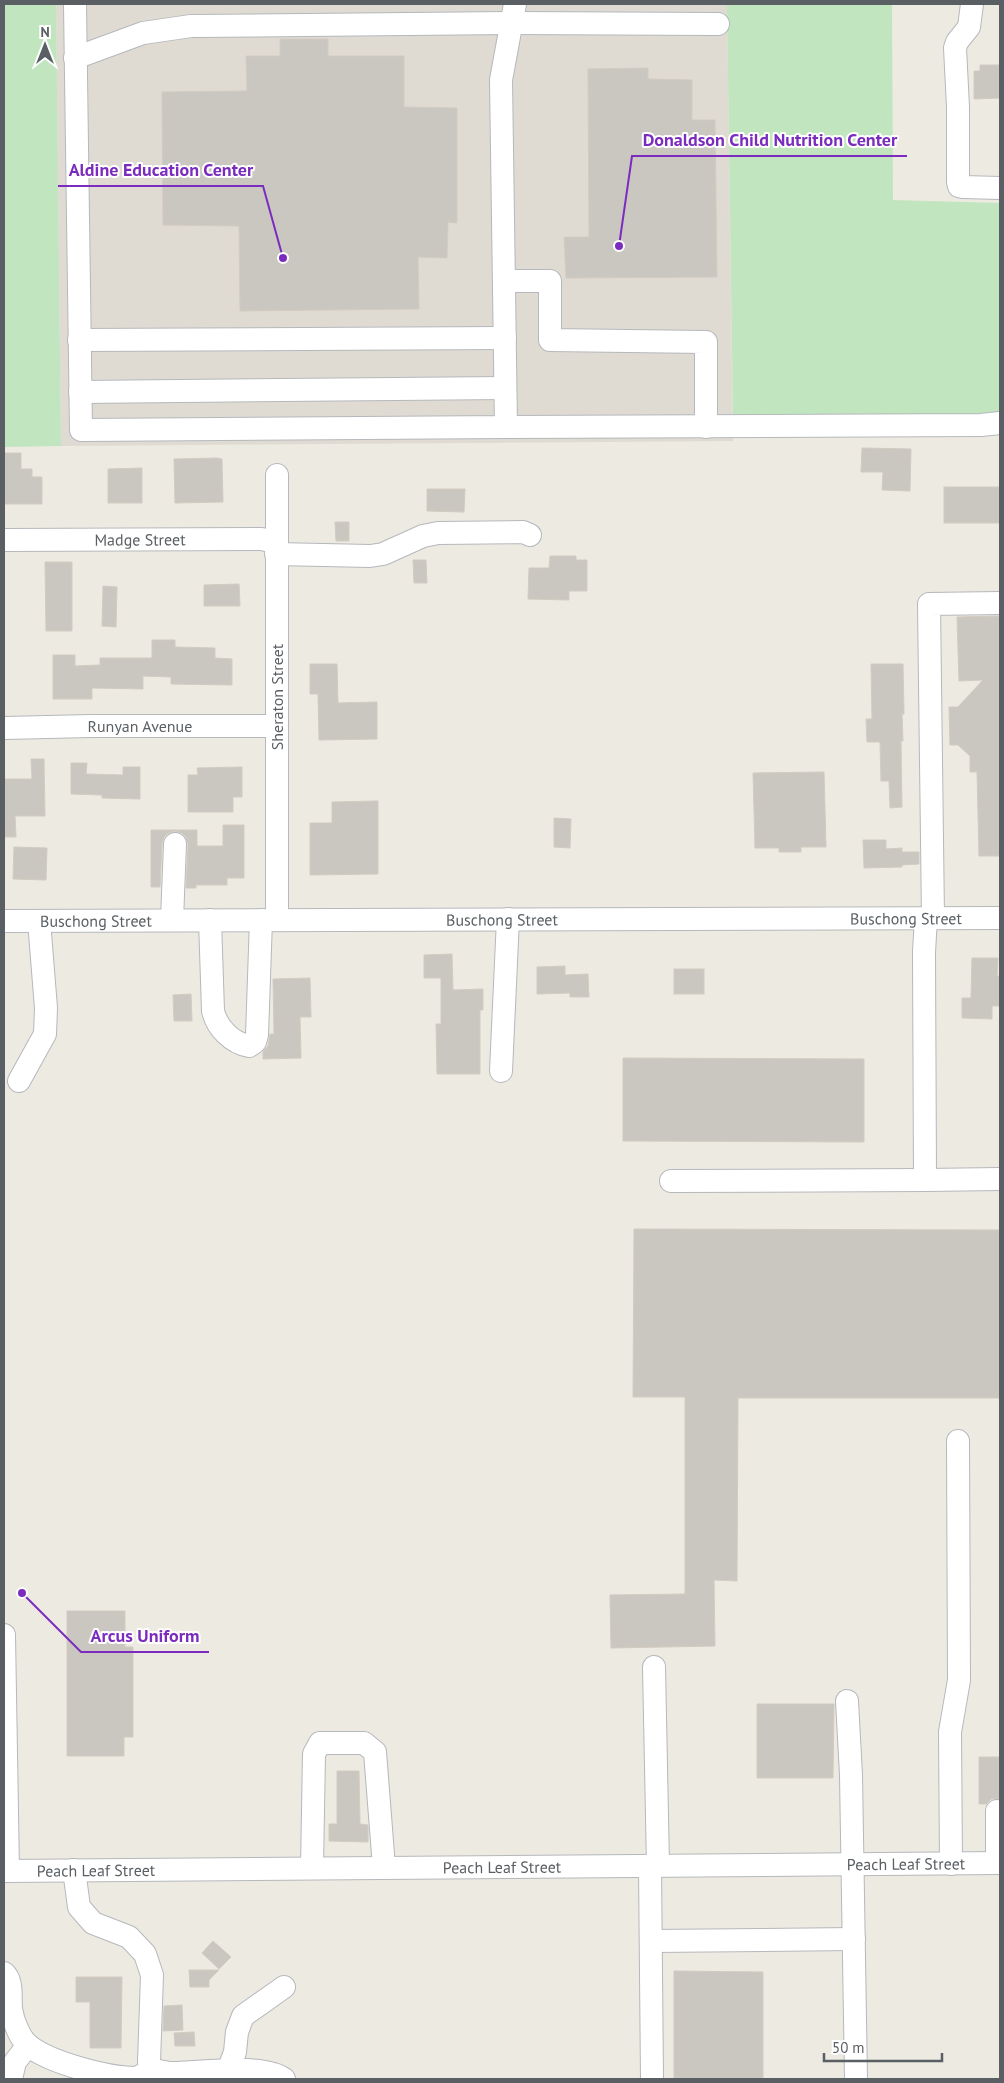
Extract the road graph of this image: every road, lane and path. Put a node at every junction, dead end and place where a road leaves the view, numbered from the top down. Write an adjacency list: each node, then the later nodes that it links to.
1 (75, 4): 5 (street)
2 (972, 4): 6 (street)
3 (514, 13): 4 (street); 5 (street); 7 (street)
4 (718, 24)
5 (75, 58): 9 (street)
6 (1000, 188)
7 (504, 281): 8 (street); 13 (street)
8 (505, 338): 9 (street); 10 (street)
9 (79, 340): 11 (street)
10 (505, 388): 11 (street); 14 (street)
11 (80, 392): 14 (street)
12 (1000, 423): 13 (street)
13 (706, 426): 14 (street)
14 (506, 427)
15 (277, 475): 18 (street, Sheraton Street)
16 (530, 535): 18 (street, Madge Street)
17 (4, 540): 18 (street, Madge Street)
18 (276, 549): 20 (street, Sheraton Street)
19 (1000, 603): 23 (street)
20 (278, 726): 21 (street, Runyan Avenue); 28 (street, Sheraton Street)
21 (4, 728)
22 (175, 844): 26 (street)
23 (930, 918): 24 (street, Buschong Street); 25 (street, Buschong Street); 33 (street)
24 (1000, 918)
25 (508, 919): 28 (street, Buschong Street); 31 (street)
26 (172, 920): 27 (street, Buschong Street); 30 (street, Buschong Street)
27 (210, 920): 28 (street, Buschong Street); 28 (street, Sheraton Street)
28 (269, 920)
29 (4, 921): 30 (street, Buschong Street)
30 (39, 921): 32 (street)
31 (501, 1071)
32 (19, 1081)
33 (925, 1180): 34 (street); 35 (street)
34 (1000, 1180)
35 (671, 1181)
36 (958, 1441): 42 (street)
37 (4, 1635): 48 (street)
38 (654, 1667): 44 (street)
39 (847, 1701): 43 (street)
40 (997, 1812): 41 (street)
41 (998, 1863): 42 (street, Peach Leaf Street)
42 (951, 1864): 43 (street, Peach Leaf Street)
43 (852, 1865): 44 (street, Peach Leaf Street); 49 (street)
44 (654, 1866): 45 (street, Peach Leaf Street); 50 (street)
45 (384, 1867): 46 (street, Peach Leaf Street); 46 (street)
46 (312, 1868): 47 (street, Peach Leaf Street)
47 (74, 1870): 48 (street, Peach Leaf Street); 55 (street)
48 (6, 1871)
49 (854, 1939): 50 (street); 61 (street)
50 (651, 1942): 60 (street)
51 (4, 1973): 53 (street)
52 (284, 1987): 56 (street)
53 (28, 2045): 54 (street); 58 (street)
54 (62, 2071): 57 (street)
55 (152, 2075): 56 (street); 57 (street)
56 (227, 2075): 59 (street)
57 (99, 2076)
58 (11, 2079)
59 (284, 2079)
60 (652, 2079)
61 (856, 2079)

